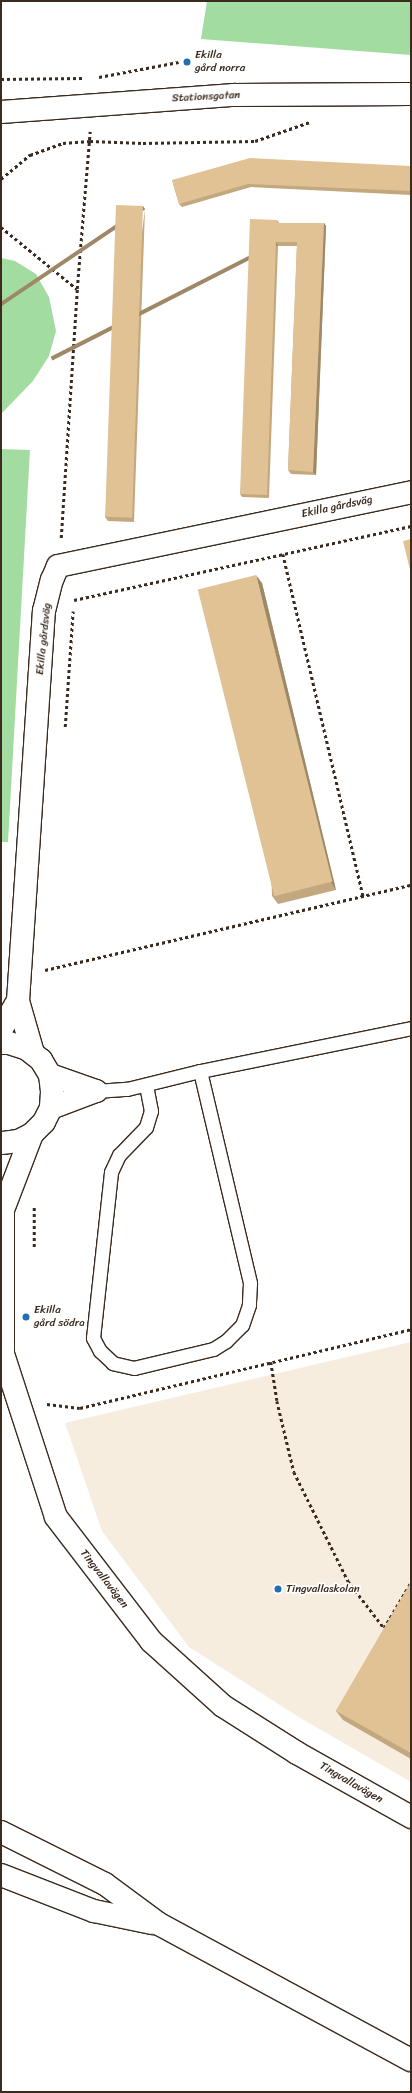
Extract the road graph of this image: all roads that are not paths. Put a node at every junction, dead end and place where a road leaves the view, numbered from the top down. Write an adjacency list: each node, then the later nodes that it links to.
1 (411, 94): 2 (street, Stationsgatan)
2 (1, 112)
3 (411, 492): 4 (street, Ekilla gårdsväg)
4 (18, 1001): 6 (street); 8 (street)
5 (411, 1028): 9 (lane)
6 (1, 1030)
7 (1, 1043): 8 (street)
8 (33, 1053): 10 (street)
9 (200, 1071): 11 (lane); 11 (lane)
10 (50, 1075): 12 (street); 13 (street)
11 (146, 1085): 12 (lane)
12 (96, 1091): 13 (street)
13 (51, 1108): 14 (street)
14 (32, 1134): 15 (street); 16 (street)
15 (1, 1143)
16 (2, 1208): 17 (street, Tingvallavägen)
17 (411, 1817)
18 (1, 1832): 20 (street)
19 (1, 1875): 20 (street)
20 (159, 1924): 21 (street)
21 (411, 2060)

